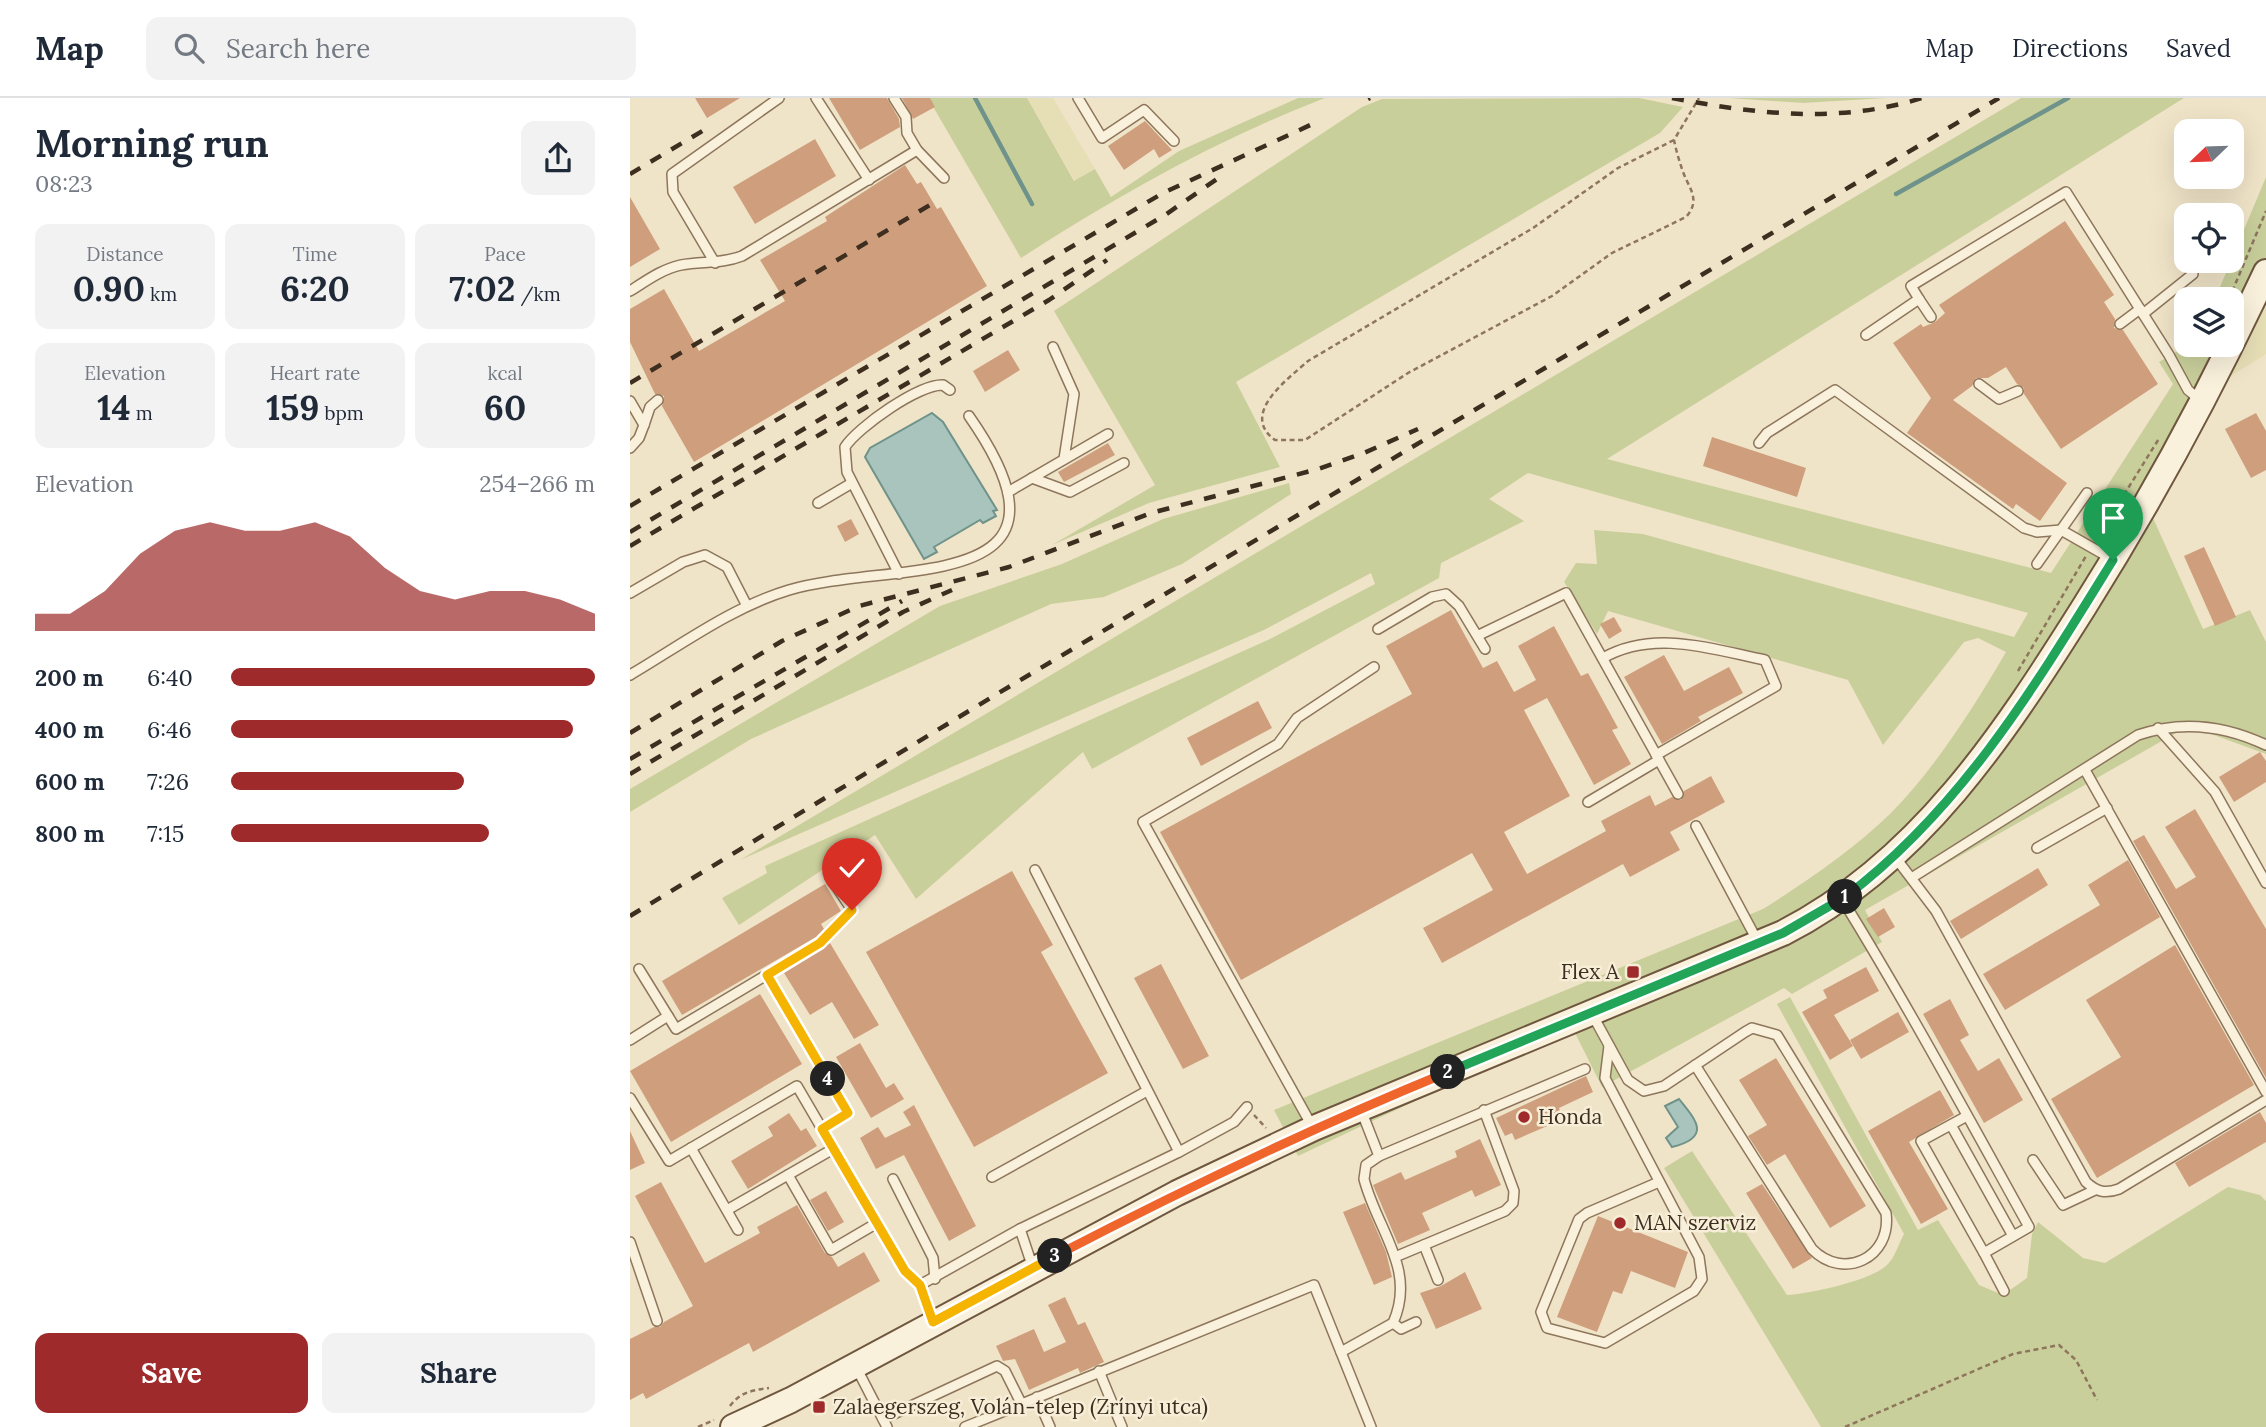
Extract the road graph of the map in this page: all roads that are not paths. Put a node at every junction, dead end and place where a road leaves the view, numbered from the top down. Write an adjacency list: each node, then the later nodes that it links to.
1 (779, 98): 9 (lane)
2 (816, 98): 8 (lane)
3 (894, 98): 6 (lane)
4 (1078, 98): 5 (lane)
5 (1174, 141)
6 (917, 150): 7 (lane); 8 (lane)
7 (944, 178)
8 (869, 180): 9 (lane)
9 (715, 263): 12 (lane)
10 (2266, 272): 13 (main road)
11 (2193, 274): 15 (lane)
12 (630, 290)
13 (2244, 298)
14 (1919, 299): 15 (lane); 16 (lane); 18 (lane)
15 (2142, 312): 17 (lane); 26 (lane)
16 (1931, 317)
17 (2120, 324)
18 (1866, 335)
19 (1053, 347): 32 (lane)
20 (2220, 357): 26 (main road)
21 (1979, 384): 23 (lane)
22 (950, 390): 35 (lane)
23 (2018, 391)
24 (658, 400): 28 (lane)
25 (630, 401): 28 (lane)
26 (2204, 403): 40 (main road)
27 (969, 416): 36 (lane)
28 (644, 425): 31 (lane)
29 (1108, 434): 32 (lane)
30 (1759, 443): 39 (lane)
31 (630, 448)
32 (1064, 459): 34 (lane)
33 (1124, 463): 34 (lane)
34 (1032, 478): 36 (lane)
35 (852, 483): 38 (lane); 42 (lane)
36 (1008, 492): 42 (lane)
37 (2087, 493): 39 (lane)
38 (818, 503)
39 (2061, 530): 40 (lane); 41 (lane)
40 (2113, 560): 60 (main road)
41 (2037, 564)
42 (898, 574): 44 (lane)
43 (630, 593): 44 (lane)
44 (747, 606): 50 (lane)
45 (1378, 629): 46 (lane)
46 (1479, 635): 47 (lane); 48 (lane)
47 (1485, 649)
48 (1602, 658): 53 (lane); 53 (lane)
49 (1374, 667): 84 (lane)
50 (630, 675)
51 (2158, 728): 52 (lane); 54 (lane); 64 (lane)
52 (2266, 745)
53 (1657, 758): 55 (lane); 56 (lane)
54 (2085, 770): 57 (lane); 63 (lane)
55 (1678, 794)
56 (1588, 802)
57 (2107, 808): 59 (lane); 76 (lane)
58 (1696, 826): 66 (lane)
59 (2036, 849)
60 (1895, 856): 63 (lane); 65 (main road)
61 (1035, 870): 75 (lane)
62 (830, 877): 68 (lane)
63 (1913, 877): 95 (lane)
64 (2266, 883)
65 (1842, 899): 66 (main road); 82 (lane)
66 (1759, 943): 69 (main road)
67 (639, 969): 70 (lane)
68 (767, 975): 70 (lane); 85 (lane)
69 (1591, 1012): 72 (lane); 80 (main road)
70 (668, 1016): 71 (lane)
71 (630, 1040)
72 (1609, 1045): 73 (lane); 94 (lane)
73 (1695, 1065): 73 (lane)
74 (1585, 1069): 81 (lane)
75 (1147, 1091): 88 (lane); 92 (lane)
76 (2266, 1092)
77 (630, 1098): 86 (lane)
78 (2266, 1100): 95 (lane)
79 (1247, 1107): 88 (lane)
80 (1360, 1108): 84 (main road); 89 (lane)
81 (1484, 1110): 89 (lane); 102 (lane)
82 (1967, 1116): 83 (lane); 100 (lane)
83 (1951, 1125): 100 (lane); 103 (lane)
84 (1314, 1128): 105 (main road)
85 (822, 1129): 86 (lane); 87 (lane)
86 (691, 1148): 96 (lane)
87 (833, 1149): 91 (lane); 97 (lane)
88 (1179, 1152): 98 (lane)
89 (1379, 1156): 104 (lane)
90 (2033, 1160): 95 (lane)
91 (788, 1175): 96 (lane); 97 (lane)
92 (992, 1177)
93 (893, 1179): 106 (lane)
94 (1659, 1182): 94 (lane)
95 (2095, 1190)
96 (727, 1210): 99 (lane)
97 (877, 1223): 108 (lane)
98 (1020, 1229): 105 (lane); 106 (lane)
99 (738, 1230)
100 (2013, 1236): 103 (lane)
101 (630, 1242): 110 (lane)
102 (1424, 1245): 104 (lane); 107 (lane)
103 (1984, 1252): 109 (lane)
104 (1395, 1257): 113 (lane)
105 (1033, 1268): 111 (main road)
106 (935, 1279): 108 (lane)
107 (1438, 1280)
108 (920, 1285): 111 (lane)
109 (2004, 1291)
110 (657, 1321)
111 (933, 1322): 115 (main road)
112 (1416, 1322): 113 (lane)
113 (1393, 1323): 114 (lane)
114 (1340, 1352): 116 (lane); 124 (lane)
115 (855, 1365): 119 (lane); 120 (main road)
116 (1099, 1371): 117 (lane); 123 (lane)
117 (1037, 1397): 118 (lane); 122 (lane)
118 (1021, 1403): 119 (lane); 121 (lane)
119 (885, 1423)
120 (733, 1427)
121 (965, 1427)
122 (1050, 1427)
123 (1122, 1427)
124 (1371, 1427)

